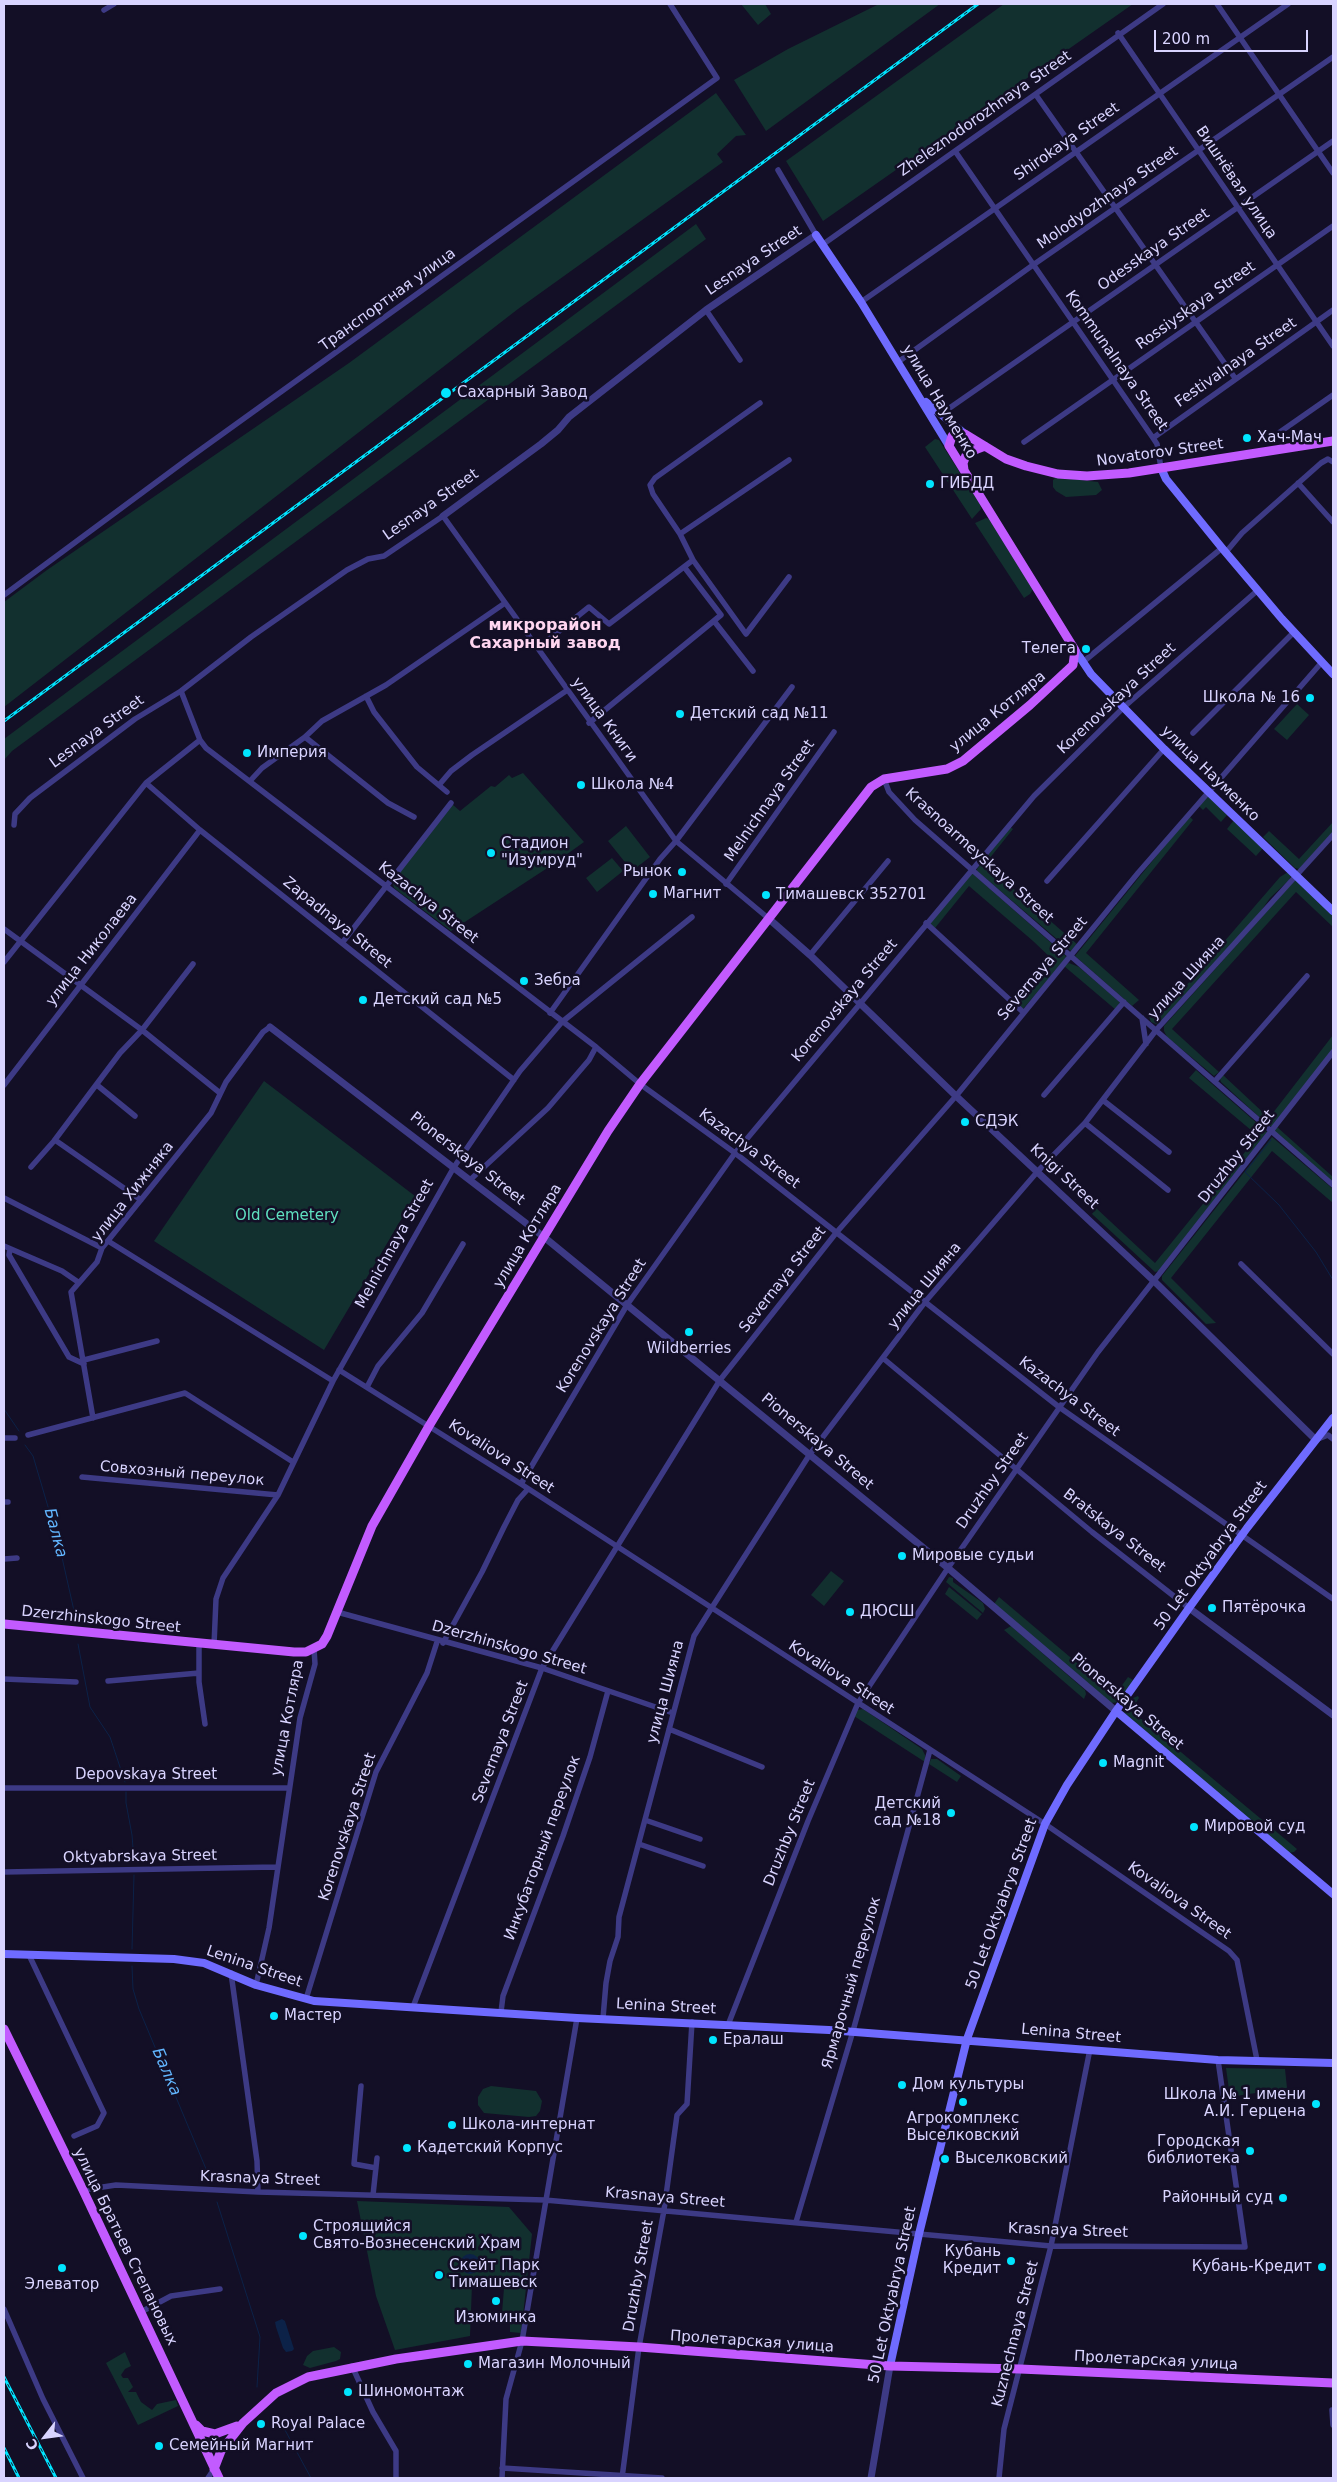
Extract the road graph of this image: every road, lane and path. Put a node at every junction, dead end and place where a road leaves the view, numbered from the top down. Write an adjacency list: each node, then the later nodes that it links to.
1 (114, 4): 6 (street)
2 (670, 4): 64 (street, Транспортная улица)
3 (1163, 4): 7 (street, Zheleznodorozhnaya Street)
4 (1216, 4): 8 (street)
5 (1288, 4): 8 (street, Shirokaya Street)
6 (104, 10)
7 (1118, 34): 10 (street, Вишнёвая улица); 11 (street, Zheleznodorozhnaya Street)
8 (1240, 38): 10 (street, Shirokaya Street); 12 (street)
9 (1333, 58): 12 (street, Molodyozhnaya Street)
10 (1159, 93): 15 (street, Вишнёвая улица); 16 (street, Shirokaya Street)
11 (1036, 95): 14 (street, Zheleznodorozhnaya Street); 16 (street)
12 (1279, 95): 15 (street, Molodyozhnaya Street); 17 (street)
13 (1333, 141): 17 (street, Odesskaya Street)
14 (955, 150): 21 (street, Kommunalnaya Street); 25 (street, Zheleznodorozhnaya Street)
15 (1198, 150): 20 (street, Вишнёвая улица); 22 (street, Molodyozhnaya Street)
16 (1076, 152): 21 (street, Shirokaya Street); 22 (street)
17 (1318, 152): 19 (street); 20 (street, Odesskaya Street)
18 (778, 170): 24 (street, улица Науменко)
19 (1333, 173)
20 (1237, 207): 26 (street, Odesskaya Street); 28 (street, Вишнёвая улица)
21 (994, 208): 27 (street, Kommunalnaya Street); 29 (street, Shirokaya Street)
22 (1115, 208): 26 (street); 27 (street, Molodyozhnaya Street)
23 (1333, 226): 28 (street, Rossiyskaya Street)
24 (816, 235): 25 (main road, улица Науменко); 30 (street, Lesnaya Street)
25 (822, 244): 29 (main road, улица Науменко)
26 (1157, 264): 32 (street); 34 (street, Odesskaya Street)
27 (1033, 265): 34 (street, Kommunalnaya Street); 37 (street, Molodyozhnaya Street)
28 (1277, 265): 32 (street, Rossiyskaya Street); 33 (street, Вишнёвая улица)
29 (861, 302): 37 (main road, улица Науменко)
30 (706, 310): 36 (street); 56 (street, Lesnaya Street)
31 (1333, 310): 33 (street, Festivalnaya Street)
32 (1195, 321): 38 (street); 39 (street, Rossiyskaya Street)
33 (1316, 322): 35 (street, Вишнёвая улица); 38 (street, Festivalnaya Street)
34 (1073, 323): 39 (street, Kommunalnaya Street); 43 (street, Odesskaya Street)
35 (1333, 346)
36 (740, 360)
37 (898, 362): 41 (main road, улица Науменко)
38 (1235, 378): 46 (street, Festivalnaya Street)
39 (1113, 380): 46 (street, Kommunalnaya Street); 48 (street, Rossiyskaya Street)
40 (1333, 395): 44 (street)
41 (920, 398): 43 (main road, Novatorov Street); 49 (main road, улица Науменко)
42 (760, 402): 58 (street)
43 (941, 414): 45 (main road, Novatorov Street)
44 (1280, 432)
45 (965, 434): 49 (main road); 50 (main road, Novatorov Street); 51 (main road)
46 (1153, 438): 54 (street, Kommunalnaya Street)
47 (1333, 441): 54 (main road, Novatorov Street)
48 (1024, 442)
49 (949, 446): 51 (main road, улица Науменко)
50 (985, 446): 51 (main road); 54 (main road, Novatorov Street)
51 (962, 456): 69 (main road, улица Науменко)
52 (789, 460): 58 (street)
53 (1331, 460): 55 (street)
54 (1162, 468): 59 (main road, Kommunalnaya Street)
55 (1298, 483): 57 (street); 59 (street)
56 (443, 516): 65 (street, улица Книги); 76 (street, Lesnaya Street)
57 (1333, 522)
58 (680, 534): 60 (street)
59 (1224, 550): 63 (main road, Kommunalnaya Street); 70 (street)
60 (693, 560): 61 (street); 62 (street)
61 (685, 568): 66 (street); 68 (street)
62 (789, 577)
63 (1258, 590): 67 (main road, Kommunalnaya Street); 78 (street, Korenovskaya Street)
64 (4, 595)
65 (505, 602): 68 (street, улица Книги); 77 (street)
66 (714, 621): 72 (street); 79 (street)
67 (1294, 632): 71 (main road, Kommunalnaya Street); 81 (street)
68 (538, 648): 75 (street, улица Книги)
69 (1075, 650): 70 (main road, улица Науменко); 85 (main road, улица Котляра)
70 (1083, 662): 78 (main road, улица Науменко)
71 (1322, 662): 73 (main road, Kommunalnaya Street); 90 (street, Severnaya Street)
72 (754, 671)
73 (1333, 674)
74 (792, 687): 96 (street)
75 (566, 690): 79 (street, улица Книги); 88 (street)
76 (181, 691): 83 (street, Kazachya Street); 93 (street, Lesnaya Street)
77 (366, 696): 82 (street); 88 (street)
78 (1124, 707): 84 (main road, улица Науменко); 98 (street, Korenovskaya Street)
79 (589, 723): 96 (street, улица Книги)
80 (834, 732): 101 (street, Melnichnaya Street)
81 (1193, 733)
82 (305, 737): 86 (street); 92 (street)
83 (200, 740): 86 (street, Kazachya Street); 87 (street)
84 (1164, 749): 90 (main road, улица Науменко); 100 (street)
85 (884, 779): 98 (street, Krasnoarmeyskaya Street); 105 (main road, улица Котляра)
86 (250, 782): 102 (street, Kazachya Street)
87 (146, 783): 94 (street, Zapadnaya Street); 108 (street)
88 (439, 785): 89 (street)
89 (446, 792)
90 (1209, 792): 99 (main road, улица Науменко); 111 (street, Severnaya Street)
91 (451, 803): 102 (street)
92 (414, 817)
93 (14, 825)
94 (200, 830): 109 (street, Zapadnaya Street); 115 (street, улица Николаева)
95 (1333, 835): 99 (street, улица Шияна)
96 (676, 841): 101 (street, улица Книги); 119 (street)
97 (888, 861): 110 (street)
98 (971, 869): 106 (street, Korenovskaya Street); 111 (street, Krasnoarmeyskaya Street)
99 (1295, 876): 103 (main road, улица Науменко); 123 (street, улица Шияна)
100 (1047, 880)
101 (726, 884): 105 (street, улица Книги)
102 (386, 886): 109 (street); 119 (street, Kazachya Street)
103 (1333, 911)
104 (692, 917): 121 (street, Melnichnaya Street)
105 (768, 918): 110 (street, Knigi Street); 130 (main road, улица Котляра)
106 (926, 923): 117 (street, Korenovskaya Street); 118 (street)
107 (4, 930): 108 (street)
108 (20, 941): 112 (street); 115 (street)
109 (342, 943): 128 (street, Zapadnaya Street)
110 (810, 955): 117 (street, Knigi Street)
111 (1070, 957): 116 (street, Krasnoarmeyskaya Street); 118 (street, Severnaya Street)
112 (4, 962)
113 (193, 964): 124 (street)
114 (1307, 976): 129 (street)
115 (80, 986): 124 (street); 131 (street, улица Николаева)
116 (1124, 1002): 120 (street, Krasnoarmeyskaya Street); 134 (street)
117 (860, 1003): 135 (street, Knigi Street); 142 (street, Korenovskaya Street)
118 (1023, 1012): 135 (street, Severnaya Street)
119 (550, 1013): 121 (street, Kazachya Street)
120 (1141, 1016): 123 (street, Krasnoarmeyskaya Street); 125 (street)
121 (562, 1022): 126 (street, Kazachya Street); 128 (street, Melnichnaya Street)
122 (270, 1026): 133 (street, улица Хижняка); 143 (street, Pionerskaya Street)
123 (1157, 1029): 125 (street, улица Шияна); 129 (street, Krasnoarmeyskaya Street)
124 (142, 1030): 132 (street); 133 (street)
125 (1146, 1044): 136 (street, улица Шияна)
126 (596, 1047): 130 (street, Kazachya Street); 146 (street)
127 (1333, 1052): 139 (street, Druzhby Street)
128 (514, 1080): 143 (street, Melnichnaya Street)
129 (1214, 1080): 139 (street, Krasnoarmeyskaya Street)
130 (640, 1084): 142 (street, Kazachya Street); 152 (main road, улица Котляра)
131 (4, 1085)
132 (96, 1086): 137 (street); 140 (street)
133 (220, 1092): 150 (street, улица Хижняка)
134 (1044, 1095)
135 (956, 1096): 145 (street, Knigi Street); 151 (street, Severnaya Street)
136 (1104, 1101): 138 (street, улица Шияна); 141 (street)
137 (135, 1116)
138 (1085, 1123): 145 (street, улица Шияна); 148 (street)
139 (1272, 1132): 147 (street, Krasnoarmeyskaya Street); 160 (street, Druzhby Street)
140 (55, 1140): 144 (street); 150 (street)
141 (1169, 1152)
142 (735, 1153): 151 (street, Kazachya Street); 162 (street, Korenovskaya Street)
143 (454, 1166): 146 (street, Pionerskaya Street); 167 (street, Melnichnaya Street)
144 (31, 1167)
145 (1038, 1171): 160 (street, Knigi Street); 161 (street, улица Шияна)
146 (471, 1179): 152 (street, Pionerskaya Street)
147 (1333, 1184)
148 (1168, 1190)
149 (4, 1198): 156 (street)
150 (141, 1200): 153 (street, улица Хижняка)
151 (836, 1233): 161 (street, Kazachya Street); 169 (street, Severnaya Street)
152 (544, 1236): 162 (street, Pionerskaya Street); 174 (main road, улица Котляра)
153 (108, 1241): 156 (street, улица Хижняка); 168 (street)
154 (463, 1244): 170 (street)
155 (4, 1246): 157 (street)
156 (102, 1248): 159 (street, улица Хижняка)
157 (10, 1249): 159 (street); 166 (street)
158 (1241, 1264): 164 (street)
159 (78, 1282): 166 (street)
160 (1155, 1282): 171 (street, Druzhby Street); 179 (street, Knigi Street)
161 (925, 1302): 165 (street, улица Шияна); 171 (street, Kazachya Street)
162 (627, 1304): 169 (street, Pionerskaya Street); 184 (street, Korenovskaya Street)
163 (157, 1341): 166 (street)
164 (1333, 1354)
165 (884, 1359): 180 (street, улица Шияна); 182 (street, Bratskaya Street)
166 (84, 1362): 172 (street)
167 (339, 1370): 168 (street, Melnichnaya Street); 170 (street, Kovaliova Street)
168 (333, 1380): 181 (street, Melnichnaya Street)
169 (720, 1380): 180 (street, Pionerskaya Street); 188 (street, Severnaya Street)
170 (367, 1387): 174 (street, Kovaliova Street)
171 (1059, 1407): 182 (street, Druzhby Street); 187 (street, Kazachya Street)
172 (93, 1418): 175 (street); 181 (street)
173 (1333, 1418): 179 (main road, 50 Let Oktyabrya Street)
174 (429, 1426): 184 (street, Kovaliova Street); 195 (main road, улица Котляра)
175 (28, 1435)
176 (4, 1438): 177 (street)
177 (15, 1438)
178 (1333, 1439): 179 (street)
179 (1316, 1440): 187 (main road, 50 Let Oktyabrya Street)
180 (810, 1454): 191 (street, Pionerskaya Street); 194 (street, улица Шияна)
181 (293, 1462): 186 (street, Melnichnaya Street)
182 (1016, 1470): 191 (street, Druzhby Street); 193 (street, Bratskaya Street)
183 (82, 1477): 186 (street, Совхозный переулок)
184 (521, 1484): 185 (street, Kovaliova Street)
185 (528, 1489): 188 (street, Kovaliova Street); 197 (street, Korenovskaya Street)
186 (278, 1495): 199 (street, Melnichnaya Street)
187 (1241, 1537): 192 (street, Kazachya Street); 193 (main road, 50 Let Oktyabrya Street)
188 (618, 1548): 194 (street, Kovaliova Street); 201 (street, Severnaya Street)
189 (4, 1558): 190 (street)
190 (17, 1558)
191 (948, 1568): 207 (street, Druzhby Street); 208 (street, Pionerskaya Street)
192 (1333, 1599)
193 (1189, 1608): 208 (main road, 50 Let Oktyabrya Street); 210 (street, Bratskaya Street)
194 (711, 1609): 207 (street, Kovaliova Street); 209 (street, улица Шияна)
195 (337, 1612): 197 (street, Dzerzhinskogo Street); 200 (main road, улица Котляра)
196 (4, 1624): 198 (main road, Dzerzhinskogo Street)
197 (440, 1642): 201 (street, Dzerzhinskogo Street); 229 (street, Korenovskaya Street)
198 (199, 1644): 199 (main road, Dzerzhinskogo Street); 202 (street)
199 (214, 1645): 200 (main road, Dzerzhinskogo Street)
200 (314, 1649): 216 (street, улица Котляра)
201 (542, 1668): 206 (street, Dzerzhinskogo Street); 230 (street, Severnaya Street)
202 (199, 1673): 204 (street); 211 (street)
203 (4, 1679): 205 (street)
204 (108, 1681)
205 (76, 1682)
206 (608, 1691): 209 (street, Dzerzhinskogo Street); 231 (street, Инкубаторный переулок)
207 (858, 1703): 213 (street, Kovaliova Street); 235 (street, Druzhby Street)
208 (1116, 1711): 218 (main road, 50 Let Oktyabrya Street); 224 (main road, Pionerskaya Street)
209 (674, 1713): 212 (street, улица Шияна)
210 (1333, 1715)
211 (205, 1724)
212 (669, 1729): 214 (street); 217 (street, улица Шияна)
213 (930, 1750): 218 (street, Kovaliova Street); 237 (street, Ярмарочный переулок)
214 (762, 1767)
215 (4, 1788): 216 (street, Depovskaya Street)
216 (289, 1788): 222 (street, улица Котляра)
217 (645, 1820): 219 (street); 220 (street, улица Шияна)
218 (1045, 1824): 238 (main road, 50 Let Oktyabrya Street); 241 (street, Kovaliova Street)
219 (700, 1839)
220 (639, 1844): 221 (street); 233 (street, улица Шияна)
221 (703, 1866)
222 (276, 1868): 223 (street, Oktyabrskaya Street); 228 (street, улица Котляра)
223 (4, 1872)
224 (1333, 1894)
225 (4, 1954): 226 (main road, Lenina Street)
226 (29, 1955): 227 (main road, Lenina Street); 244 (street)
227 (231, 1974): 228 (main road, Lenina Street); 248 (street)
228 (256, 1984): 229 (main road, Lenina Street)
229 (306, 1999): 230 (main road, Lenina Street)
230 (413, 2007): 231 (main road, Lenina Street)
231 (501, 2012): 232 (main road, Lenina Street)
232 (577, 2018): 233 (main road, Lenina Street); 250 (street)
233 (603, 2018): 234 (main road, Lenina Street)
234 (692, 2022): 235 (main road, Lenina Street); 251 (street, Druzhby Street)
235 (728, 2025): 237 (main road, Lenina Street)
236 (4, 2029): 247 (main road, улица Братьев Степановых)
237 (853, 2032): 238 (main road, Lenina Street); 252 (street, Ярмарочный переулок)
238 (966, 2039): 239 (main road, Lenina Street); 253 (main road, 50 Let Oktyabrya Street)
239 (1090, 2049): 240 (main road, Lenina Street); 254 (street, Kuznechnaya Street)
240 (1218, 2060): 241 (main road, Lenina Street); 254 (street, Krasnaya Street)
241 (1257, 2060): 242 (main road, Lenina Street)
242 (1333, 2063)
243 (361, 2086): 246 (street)
244 (74, 2136)
245 (377, 2158): 246 (street)
246 (376, 2168): 249 (street)
247 (83, 2190): 248 (street, Krasnaya Street); 257 (main road, улица Братьев Степановых)
248 (258, 2192): 249 (street, Krasnaya Street)
249 (373, 2195): 250 (street, Krasnaya Street)
250 (545, 2200): 251 (street, Krasnaya Street); 258 (street)
251 (664, 2210): 252 (street, Krasnaya Street); 259 (street, Druzhby Street)
252 (796, 2222): 253 (street, Krasnaya Street)
253 (919, 2234): 254 (street, Krasnaya Street); 261 (main road, 50 Let Oktyabrya Street)
254 (1051, 2246): 262 (street, Kuznechnaya Street)
255 (220, 2289): 257 (street)
256 (4, 2309): 271 (street)
257 (141, 2312): 266 (main road, улица Братьев Степановых)
258 (522, 2341): 259 (main road, Пролетарская улица); 260 (main road, Пролетарская улица); 268 (street)
259 (639, 2347): 261 (main road, Пролетарская улица); 270 (street, Druzhby Street)
260 (352, 2366): 265 (main road, Пролетарская улица); 274 (street)
261 (890, 2366): 262 (main road, Пролетарская улица); 277 (street, 50 Let Oktyabrya Street)
262 (1020, 2369): 263 (main road, Пролетарская улица); 278 (street, Kuznechnaya Street)
263 (1333, 2383)
264 (1332, 2410): 267 (street)
265 (244, 2423): 266 (main road); 269 (main road, Пролетарская улица)
266 (194, 2424): 269 (main road, улица Братьев Степановых)
267 (1333, 2425)
268 (502, 2468): 270 (street); 275 (street)
269 (214, 2469): 272 (street); 273 (main road, улица Братьев Степановых)
270 (622, 2477): 276 (street)
271 (83, 2478)
272 (208, 2478)
273 (218, 2478)
274 (396, 2478)
275 (502, 2478)
276 (662, 2478)
277 (871, 2478)
278 (999, 2478)

